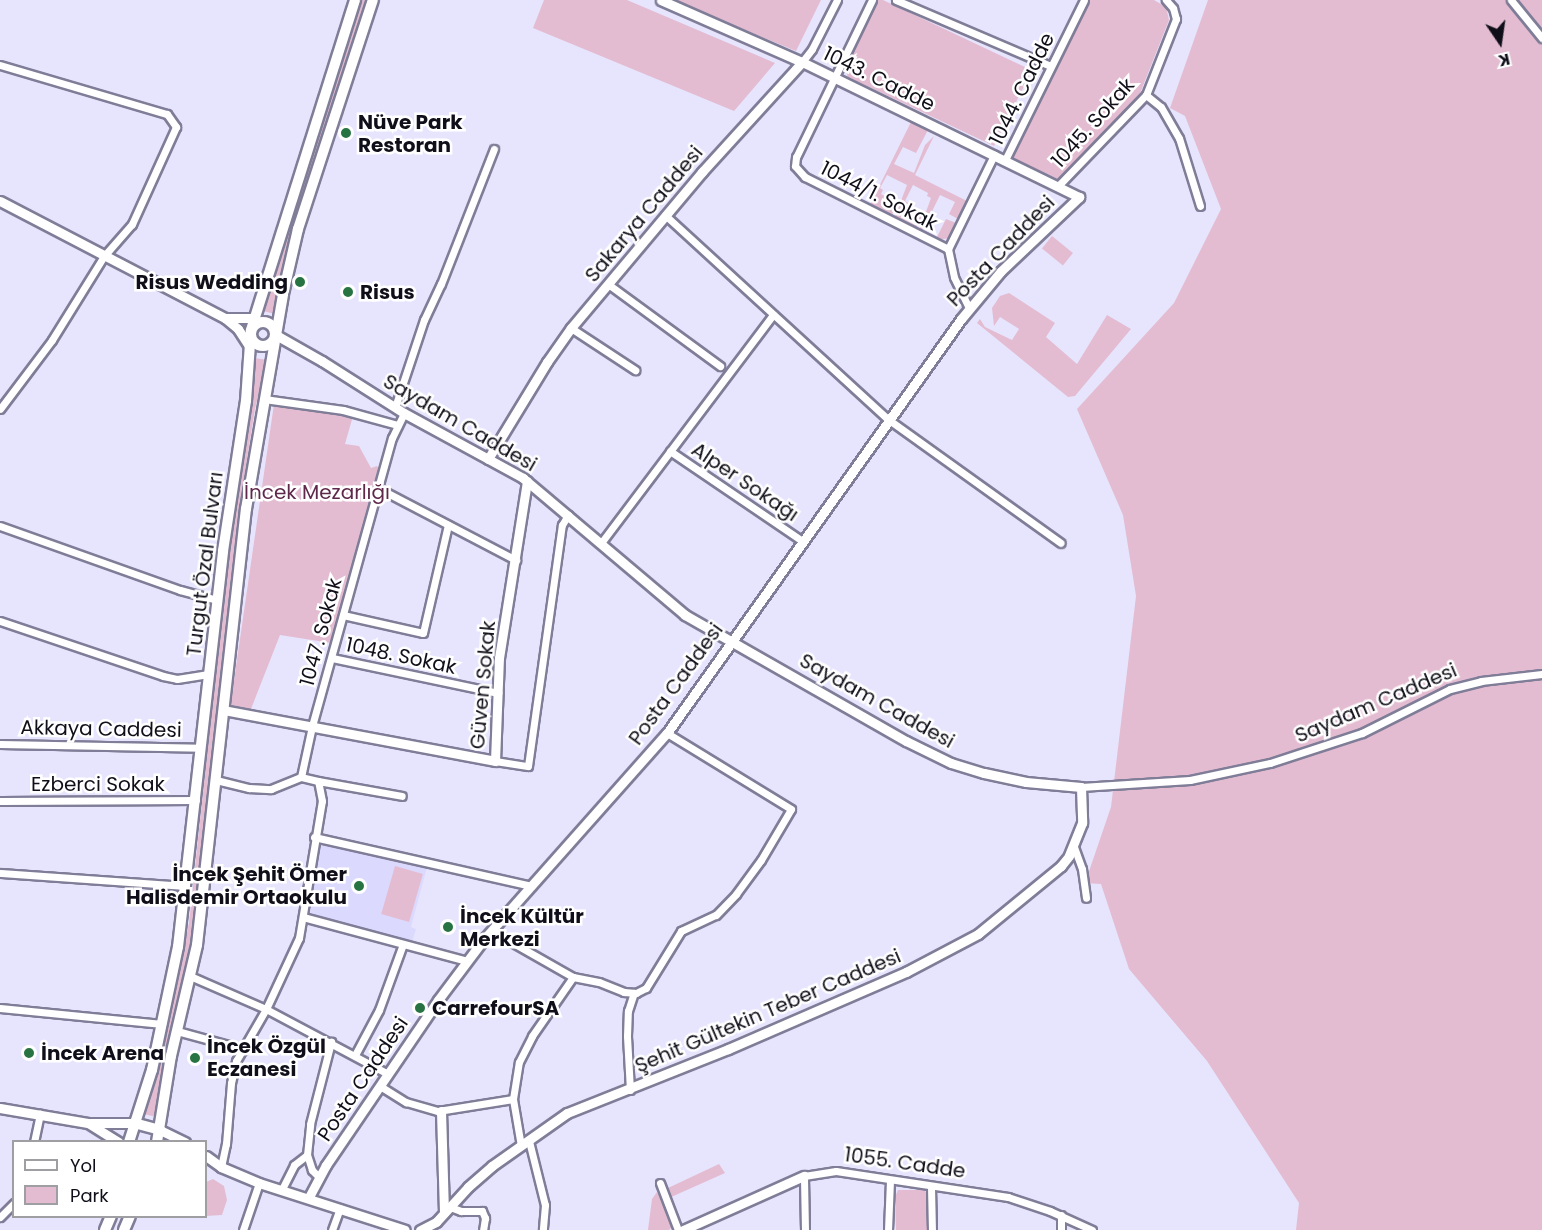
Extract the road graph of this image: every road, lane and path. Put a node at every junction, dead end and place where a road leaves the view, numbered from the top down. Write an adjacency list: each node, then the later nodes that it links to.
1 (355, 0): 30 (main road, Turgut Özal Bulvarı)
2 (373, 0): 33 (main road, Turgut Özal Bulvarı)
3 (660, 0): 11 (street, 1043. Cadde)
4 (837, 0): 11 (street, Sakarya Caddesi)
5 (872, 0): 14 (street)
6 (896, 0): 13 (street)
7 (1084, 0): 13 (street, 1044. Cadde)
8 (1166, 0): 15 (street, 1045. Sokak)
9 (1510, 0): 10 (street)
10 (1542, 38)
11 (802, 62): 14 (street, 1043. Cadde); 23 (street, Sakarya Caddesi)
12 (0, 65): 25 (street)
13 (1051, 66): 18 (street, 1044. Cadde)
14 (836, 78): 17 (street, 1043. Cadde); 24 (street, 1044/1. Sokak)
15 (1146, 95): 19 (street, 1045. Sokak); 22 (street)
16 (494, 149): 39 (street)
17 (994, 155): 18 (street, 1043. Cadde); 24 (street, 1044. Cadde)
18 (1005, 160): 19 (street, 1043. Cadde)
19 (1058, 186): 20 (street, 1043. Cadde)
20 (1078, 197): 27 (street, Posta Caddesi)
21 (0, 201): 25 (street)
22 (1200, 206)
23 (665, 215): 26 (street, Sakarya Caddesi); 28 (street)
24 (948, 249): 27 (street)
25 (104, 256): 29 (street); 38 (street)
26 (608, 284): 31 (street, Sakarya Caddesi); 35 (street)
27 (969, 308): 42 (street, Posta Caddesi)
28 (772, 315): 42 (street); 44 (street)
29 (225, 318): 30 (street); 34 (street)
30 (254, 318): 32 (main road, Turgut Özal Bulvarı)
31 (571, 328): 36 (street); 45 (street, Sakarya Caddesi)
32 (251, 330): 33 (main road); 33 (main road); 34 (main road, Turgut Özal Bulvarı)
33 (276, 335): 37 (main road, Turgut Özal Bulvarı); 39 (street, Saydam Caddesi)
34 (249, 346): 55 (main road, Turgut Özal Bulvarı)
35 (720, 366)
36 (635, 370)
37 (264, 399): 43 (street, Saydam Caddesi); 63 (main road, Turgut Özal Bulvarı)
38 (3, 400): 40 (street)
39 (395, 407): 41 (street, Saydam Caddesi)
40 (0, 409)
41 (404, 413): 43 (street, 1047. Sokak); 45 (street, Saydam Caddesi)
42 (889, 420): 51 (street, Posta Caddesi); 53 (street)
43 (398, 425): 47 (street, 1047. Sokak)
44 (670, 451): 51 (street, Alper Sokağı); 52 (street)
45 (488, 459): 46 (street, Saydam Caddesi)
46 (527, 481): 48 (street, Saydam Caddesi); 54 (street, Güven Sokak)
47 (378, 488): 49 (street); 56 (street, 1047. Sokak)
48 (567, 515): 52 (street, Saydam Caddesi); 68 (street)
49 (448, 525): 54 (street); 56 (street)
50 (0, 526): 55 (street)
51 (801, 540): 58 (street, Posta Caddesi)
52 (601, 543): 58 (street, Saydam Caddesi)
53 (1061, 543)
54 (516, 560): 62 (street, Güven Sokak)
55 (217, 600): 60 (main road, Turgut Özal Bulvarı)
56 (343, 615): 59 (street, 1047. Sokak)
57 (0, 621): 60 (street)
58 (731, 642): 65 (street, Posta Caddesi); 72 (street, Saydam Caddesi)
59 (332, 658): 62 (street, 1048. Sokak); 64 (street, 1047. Sokak)
60 (209, 674): 67 (main road, Turgut Özal Bulvarı)
61 (1542, 674): 72 (street, Saydam Caddesi)
62 (498, 693): 68 (street, Güven Sokak)
63 (223, 710): 64 (street, Güven Sokak); 70 (main road, Turgut Özal Bulvarı)
64 (312, 726): 68 (street, Güven Sokak); 69 (street, 1047. Sokak)
65 (667, 733): 80 (street, Posta Caddesi); 88 (street)
66 (0, 744): 67 (street, Akkaya Caddesi)
67 (201, 748): 74 (main road, Turgut Özal Bulvarı)
68 (495, 761)
69 (301, 777): 70 (street); 71 (street)
70 (216, 780): 86 (main road, Turgut Özal Bulvarı)
71 (318, 780): 73 (street); 76 (street)
72 (1081, 787): 77 (street, Şehit Gültekin Teber Caddesi)
73 (402, 796)
74 (196, 800): 75 (street, Ezberci Sokak); 79 (main road, Turgut Özal Bulvarı)
75 (0, 801)
76 (315, 837): 80 (street); 82 (street)
77 (1074, 847): 81 (street); 98 (street, Şehit Gültekin Teber Caddesi)
78 (0, 873): 79 (street)
79 (186, 886): 91 (main road, Turgut Özal Bulvarı)
80 (532, 886): 83 (street, Posta Caddesi)
81 (1086, 898)
82 (303, 916): 84 (street); 90 (street)
83 (492, 931): 85 (street, Posta Caddesi); 87 (street)
84 (403, 944): 85 (street); 95 (street)
85 (467, 961): 96 (street, Posta Caddesi)
86 (190, 976): 90 (street); 92 (main road, Turgut Özal Bulvarı)
87 (573, 977): 88 (street); 99 (street)
88 (634, 993): 98 (street)
89 (0, 1008): 91 (street)
90 (266, 1009): 93 (street); 94 (street)
91 (162, 1024): 104 (main road, Turgut Özal Bulvarı)
92 (177, 1031): 94 (street); 105 (main road, Turgut Özal Bulvarı)
93 (331, 1042): 95 (street); 112 (street)
94 (243, 1049): 114 (street)
95 (355, 1055): 96 (street)
96 (388, 1074): 97 (street, Posta Caddesi)
97 (380, 1086): 101 (street); 116 (street, Posta Caddesi)
98 (630, 1090): 111 (street, Şehit Gültekin Teber Caddesi)
99 (513, 1099): 101 (street); 111 (street)
100 (0, 1108): 102 (street)
101 (441, 1111): 125 (street)
102 (40, 1114): 103 (street); 106 (street)
103 (88, 1123): 104 (street); 107 (street)
104 (134, 1123): 105 (main road); 108 (main road, Turgut Özal Bulvarı)
105 (160, 1130): 109 (main road, Turgut Özal Bulvarı); 110 (street)
106 (34, 1140)
107 (116, 1140)
108 (130, 1140)
109 (158, 1140)
110 (181, 1140)
111 (525, 1143): 125 (street, Şehit Gültekin Teber Caddesi); 133 (street)
112 (307, 1155): 116 (street); 121 (street)
113 (207, 1159): 114 (street)
114 (221, 1167): 118 (street)
115 (804, 1176): 117 (street, 1055. Cadde); 135 (street, 1055. Cadde); 136 (street)
116 (319, 1177): 122 (street, Posta Caddesi)
117 (890, 1181): 120 (street, 1055. Cadde); 137 (street)
118 (259, 1183): 121 (street); 128 (street)
119 (660, 1183): 134 (street)
120 (932, 1186): 126 (street, 1055. Cadde); 138 (street)
121 (282, 1189): 122 (street)
122 (309, 1197): 124 (street)
123 (12, 1205): 127 (street)
124 (340, 1208): 129 (street); 130 (street)
125 (447, 1210): 131 (street, Şehit Gültekin Teber Caddesi); 132 (street)
126 (1060, 1215): 139 (street); 140 (street, 1055. Cadde)
127 (0, 1217)
128 (243, 1230)
129 (332, 1230)
130 (405, 1230)
131 (420, 1230)
132 (483, 1230)
133 (543, 1230)
134 (678, 1230)
135 (683, 1230)
136 (805, 1230)
137 (888, 1230)
138 (932, 1230)
139 (1061, 1230)
140 (1092, 1230)

